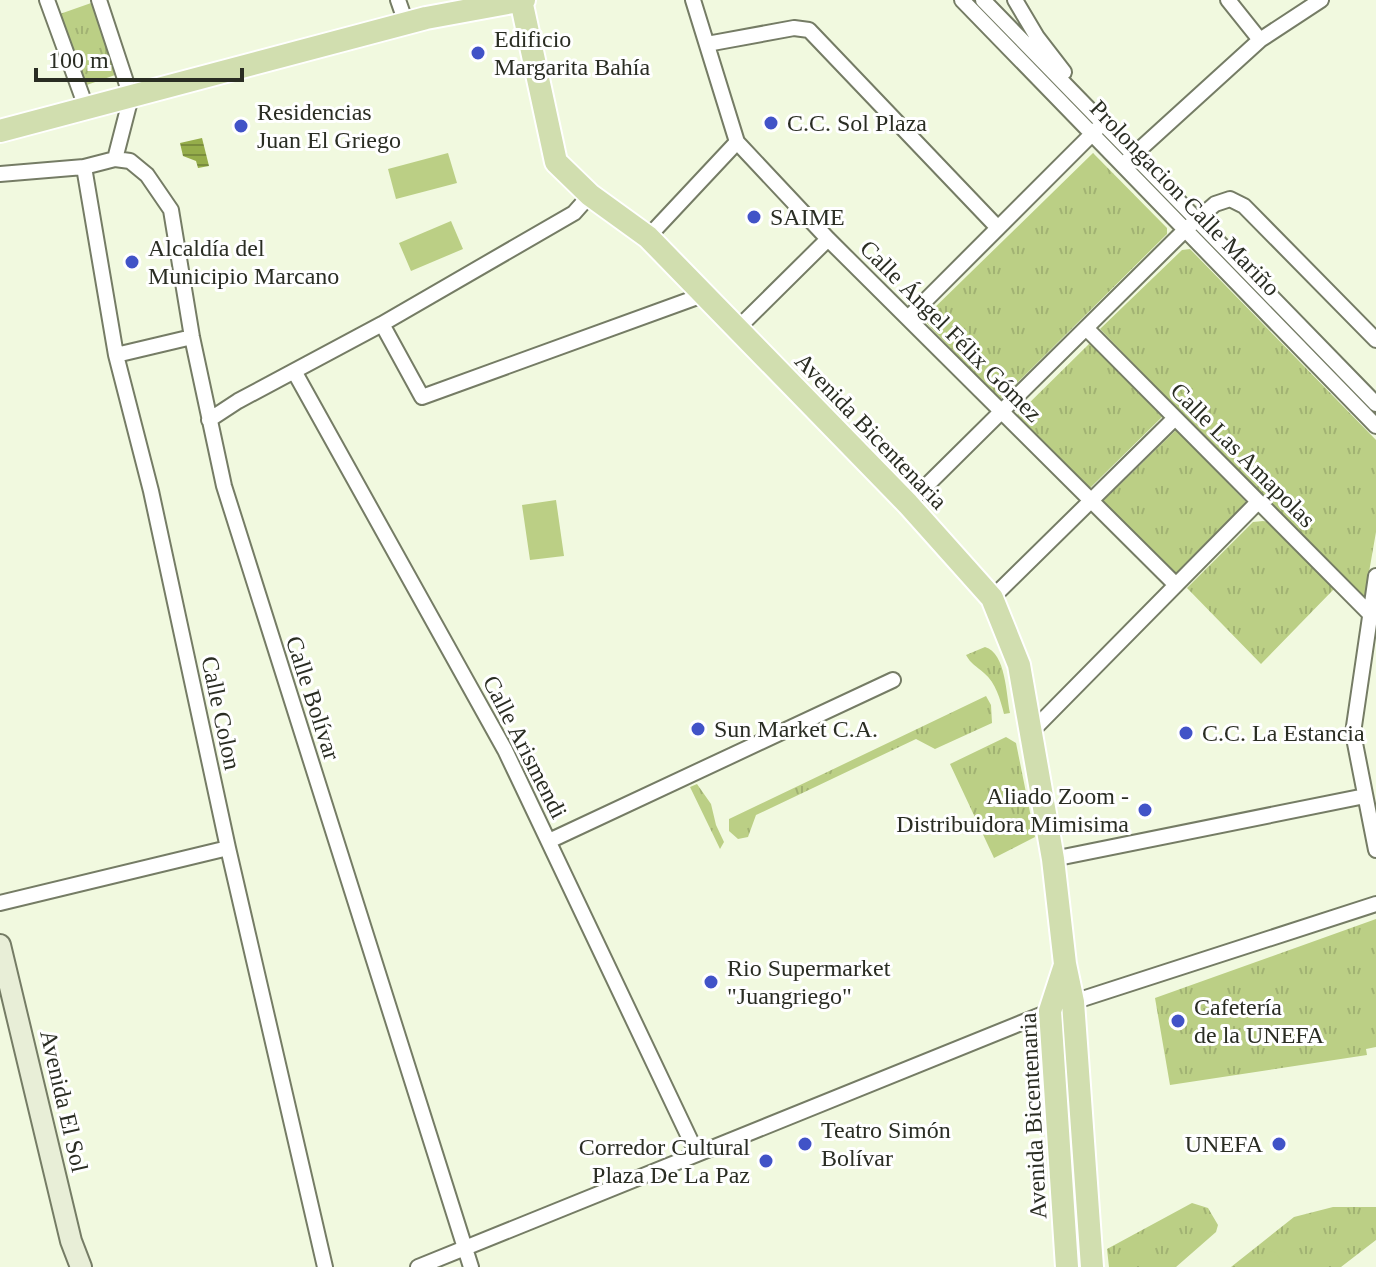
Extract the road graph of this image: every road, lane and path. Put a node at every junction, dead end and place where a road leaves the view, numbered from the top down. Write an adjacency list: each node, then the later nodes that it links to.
1 (47, 0): 15 (street)
2 (99, 0): 14 (street)
3 (449, 0): 11 (main road)
4 (522, 0): 11 (main road); 24 (main road, Avenida Bicentenaria)
5 (693, 0): 13 (street, Calle Ángel Félix Gómez)
6 (962, 0): 17 (street, Prolongacion Calle Mariño)
7 (983, 0): 17 (street, Prolongacion Calle Mariño)
8 (1015, 0): 17 (street)
9 (1228, 0): 12 (street)
10 (1321, 0): 12 (street)
11 (402, 11): 14 (main road)
12 (1260, 40): 21 (street)
13 (707, 44): 19 (street, Calle Ángel Félix Gómez); 26 (street)
14 (129, 90): 15 (main road); 18 (main road); 20 (street)
15 (82, 96): 16 (main road)
16 (0, 118)
17 (1098, 129): 21 (street, Prolongacion Calle Mariño); 26 (street)
18 (0, 131)
19 (737, 142): 27 (street); 28 (street, Calle Ángel Félix Gómez)
20 (115, 159): 22 (street); 34 (street, Calle Bolívar)
21 (1128, 160): 25 (street, Prolongacion Calle Mariño)
22 (84, 167): 23 (street); 36 (street, Calle Colon)
23 (0, 174)
24 (590, 195): 27 (main road, Avenida Bicentenaria); 31 (street)
25 (1191, 224): 32 (street); 35 (street); 40 (street, Prolongacion Calle Mariño); 44 (street, Prolongacion Calle Mariño)
26 (998, 228): 30 (street)
27 (648, 237): 29 (main road, Avenida Bicentenaria)
28 (828, 239): 30 (street, Calle Ángel Félix Gómez); 33 (street)
29 (703, 295): 31 (street); 33 (main road, Avenida Bicentenaria)
30 (908, 318): 41 (street, Calle Ángel Félix Gómez)
31 (382, 324): 37 (street)
32 (1086, 328): 41 (street); 42 (street, Calle Las Amapolas)
33 (736, 330): 47 (main road, Avenida Bicentenaria)
34 (192, 337): 36 (street); 38 (street, Calle Bolívar)
35 (1376, 340)
36 (116, 355): 56 (street, Calle Colon)
37 (294, 371): 39 (street); 55 (street, Calle Arismendi)
38 (201, 385): 39 (street); 43 (street, Calle Bolívar)
39 (238, 401): 43 (street)
40 (1376, 404)
41 (1001, 412): 45 (street, Calle Ángel Félix Gómez); 47 (street)
42 (1175, 418): 45 (street); 46 (street, Calle Las Amapolas)
43 (209, 420): 66 (street, Calle Bolívar)
44 (1376, 426)
45 (1090, 500): 49 (street, Calle Ángel Félix Gómez); 50 (street)
46 (1258, 502): 49 (street); 51 (street, Calle Las Amapolas)
47 (908, 504): 50 (main road, Avenida Bicentenaria)
48 (1376, 576): 51 (street)
49 (1176, 585): 53 (street)
50 (992, 598): 53 (main road, Avenida Bicentenaria)
51 (1369, 613): 54 (street)
52 (893, 680): 55 (street)
53 (1031, 732): 58 (main road, Avenida Bicentenaria)
54 (1365, 796): 57 (street); 58 (street)
55 (549, 841): 65 (street, Calle Arismendi)
56 (228, 848): 59 (street); 68 (street, Calle Colon)
57 (1376, 850)
58 (1053, 859): 62 (main road, Avenida Bicentenaria)
59 (0, 903)
60 (1376, 904): 63 (street)
61 (0, 945): 67 (street, Avenida El Sol)
62 (1065, 964): 63 (main road, Avenida Bicentenaria); 64 (main road, Avenida Bicentenaria)
63 (1073, 1002): 64 (street); 72 (main road, Avenida Bicentenaria)
64 (1050, 1011): 65 (street); 71 (main road, Avenida Bicentenaria)
65 (697, 1154): 66 (street)
66 (465, 1247): 69 (street); 70 (street, Calle Bolívar)
67 (81, 1267)
68 (325, 1267)
69 (418, 1267)
70 (471, 1267)
71 (1067, 1267)
72 (1092, 1267)

